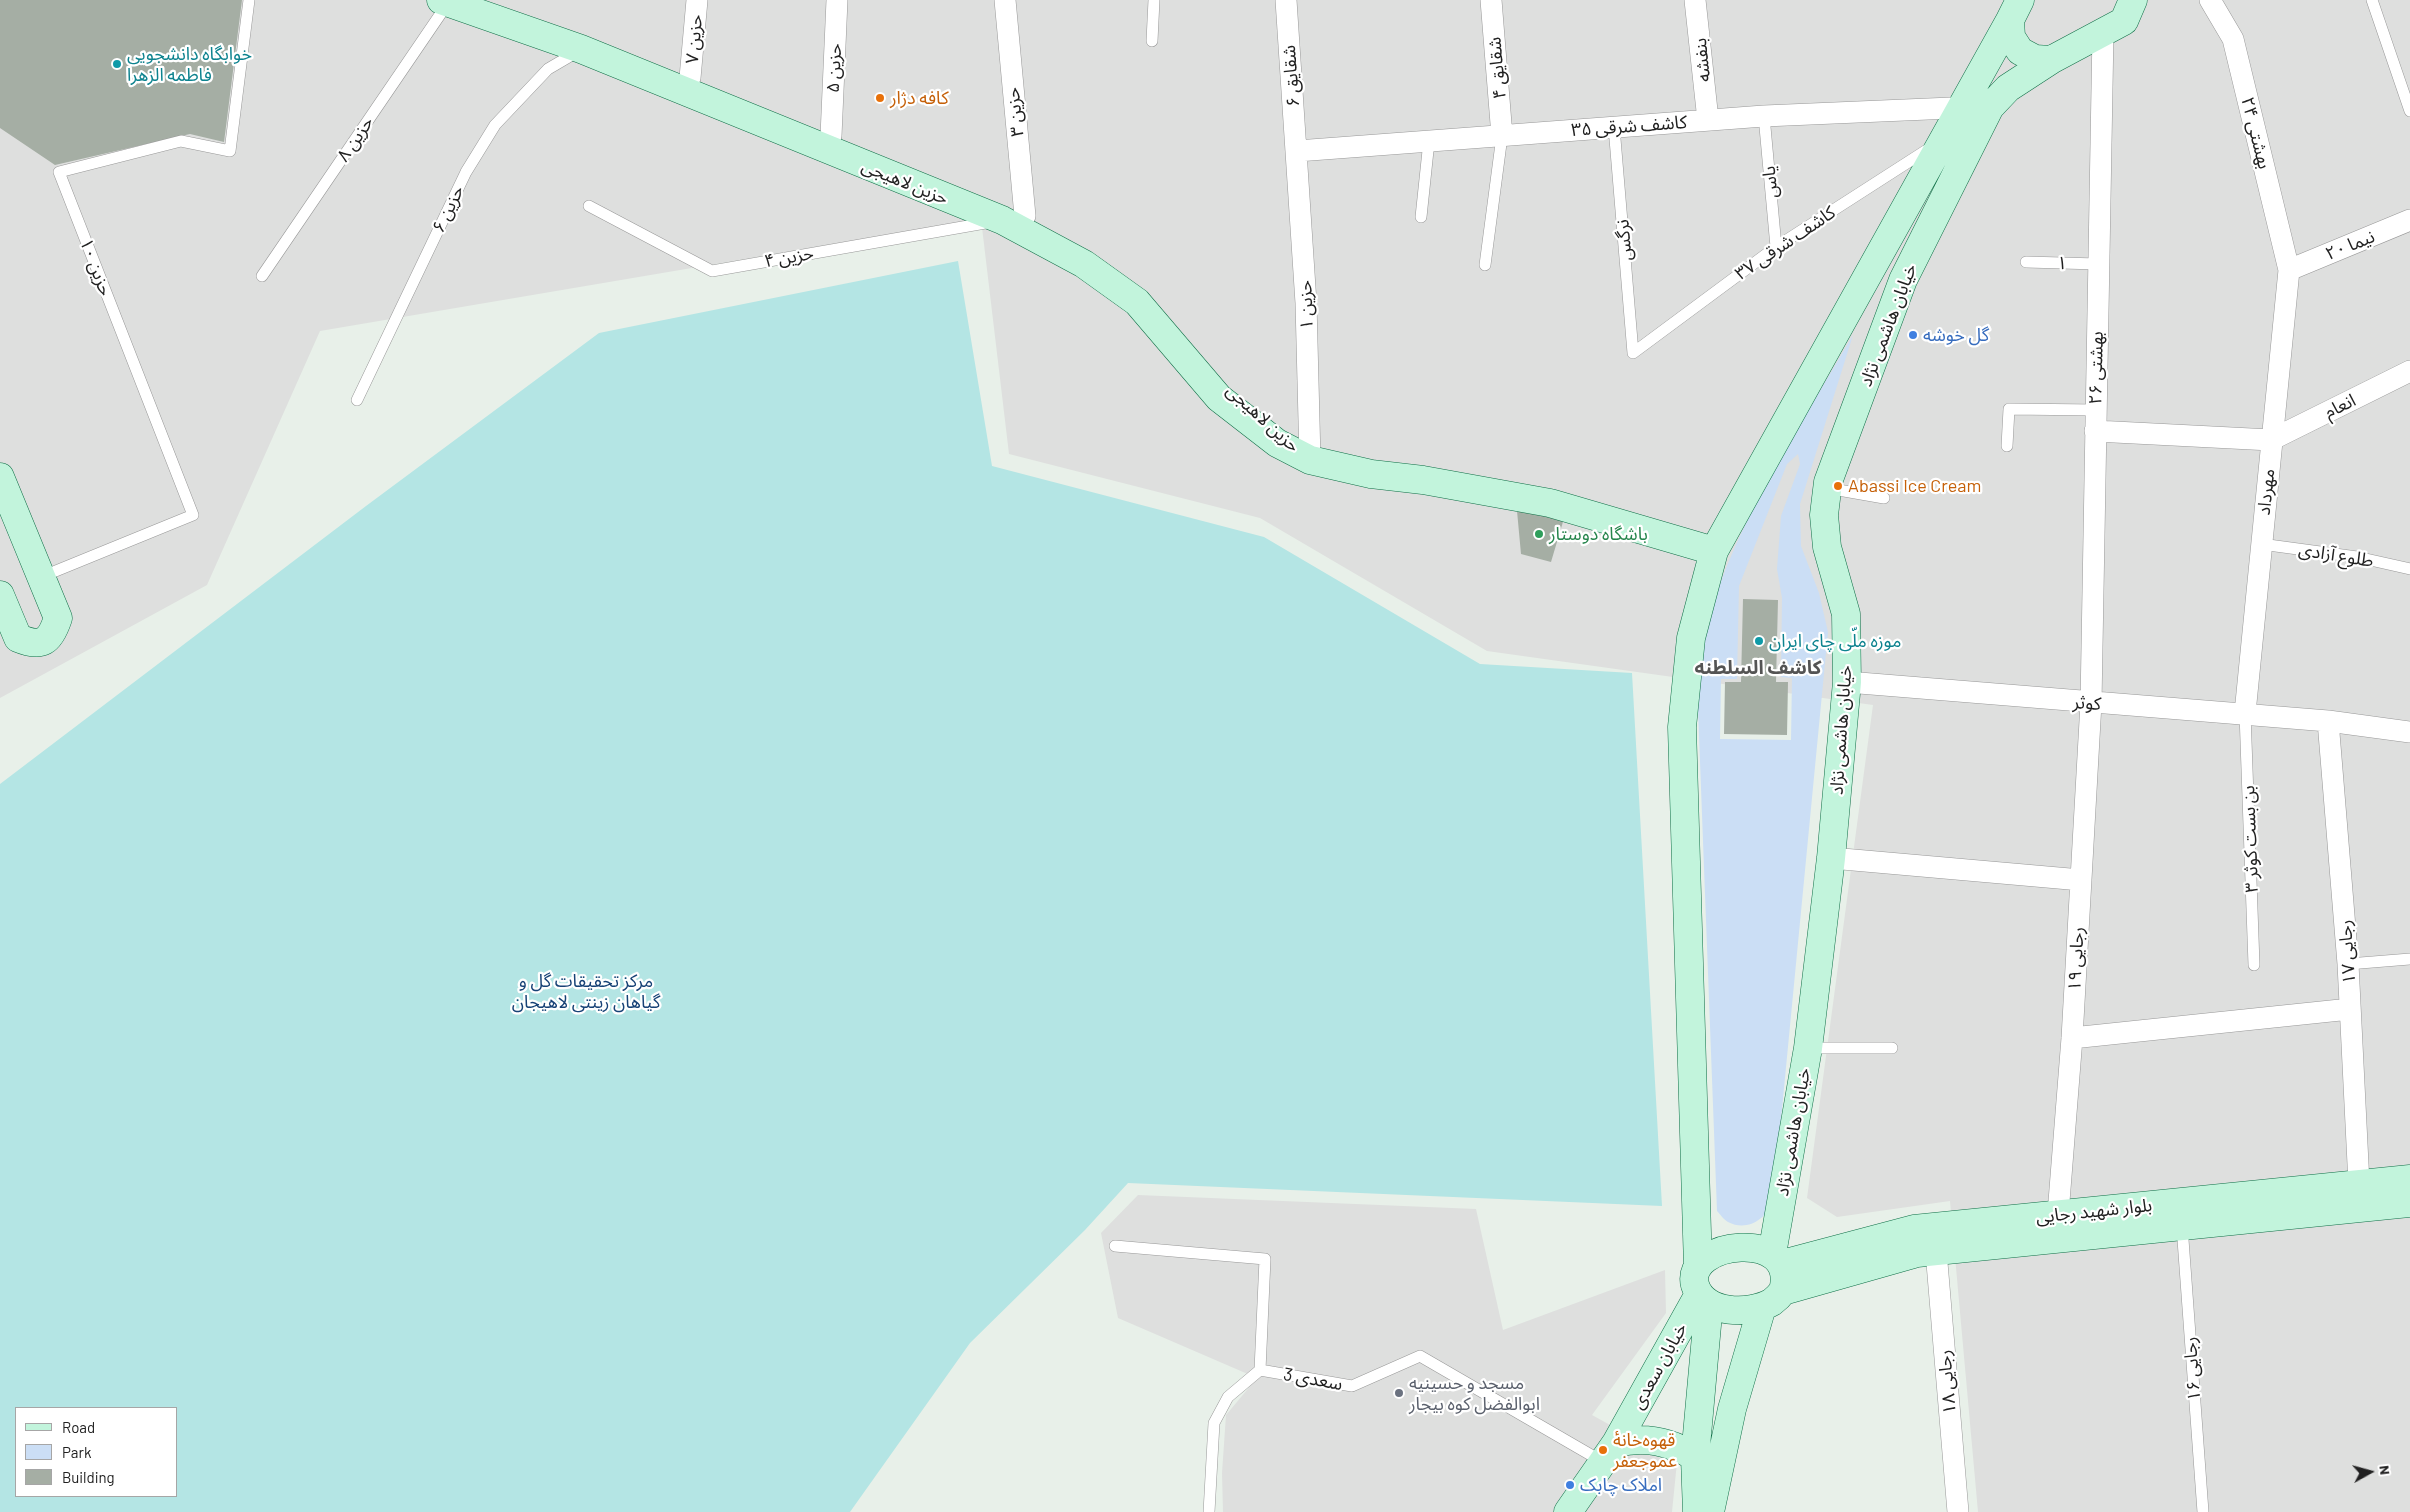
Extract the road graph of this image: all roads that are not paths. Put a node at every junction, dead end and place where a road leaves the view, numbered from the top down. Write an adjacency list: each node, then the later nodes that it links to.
1 (249, 0): 54 (lane, حزین ۱۰)
2 (479, 0): 19 (main road, حزین لاهیجی)
3 (697, 0): 19 (street, حزین ۷)
4 (837, 0): 26 (street, حزین ۵)
5 (1154, 0): 16 (lane)
6 (1286, 0): 30 (street, شقایق ۶)
7 (1491, 0): 27 (street, شقایق ۴)
8 (1695, 0): 24 (street, بنفشه)
9 (2210, 0): 39 (street, بهشتی ۲۴)
10 (2372, 0): 22 (lane)
11 (444, 1): 17 (main road, حزین لاهیجی); 40 (lane, حزین ۸)
12 (2134, 2): 15 (main road, خیابان هاشمی نژاد)
13 (1005, 4): 33 (street, حزین ۳)
14 (2015, 10): 18 (main road); 20 (main road)
15 (2103, 32): 18 (main road, خیابان هاشمی نژاد); 37 (street, بهشتی ۲۶)
16 (1152, 41)
17 (581, 49): 19 (main road, حزین لاهیجی); 43 (lane, حزین ۶)
18 (2051, 60): 21 (main road, خیابان هاشمی نژاد)
19 (688, 86): 26 (main road, حزین لاهیجی); 33 (main road, حزین لاهیجی)
20 (1962, 107): 21 (street, کاشف شرقی ۳۵); 23 (street, کاشف شرقی ۳۵); 29 (main road)
21 (1990, 107): 49 (main road, خیابان هاشمی نژاد)
22 (2410, 111)
23 (1764, 116): 24 (street, کاشف شرقی ۳۵); 35 (lane, یاس)
24 (1708, 120): 25 (street, کاشف شرقی ۳۵)
25 (1614, 127): 27 (street, کاشف شرقی ۳۵); 41 (lane, نرگس)
26 (831, 136): 33 (main road, حزین لاهیجی)
27 (1502, 136): 28 (street, کاشف شرقی ۳۵); 38 (lane)
28 (1429, 141): 30 (street, کاشف شرقی ۳۵); 32 (lane)
29 (1942, 141): 35 (lane, کاشف شرقی ۳۷); 52 (main road)
30 (1297, 151): 47 (street, حزین ۱)
31 (589, 206): 33 (lane, حزین ۴)
32 (1421, 217)
33 (1014, 218): 47 (main road, حزین لاهیجی)
34 (2410, 220): 39 (street, نیما ۲۰)
35 (1776, 247): 41 (lane, کاشف شرقی ۳۷)
36 (2026, 262): 37 (lane, ۱)
37 (2098, 264): 44 (street, بهشتی ۲۶)
38 (1485, 265)
39 (2289, 270): 45 (street, مهرداد)
40 (262, 276)
41 (1633, 353)
42 (2410, 371): 45 (street, انعام)
43 (356, 400)
44 (2095, 421): 45 (street); 46 (lane); 57 (street, بهشتی ۲۶)
45 (2271, 440): 51 (street, مهرداد)
46 (2007, 446)
47 (1310, 460): 52 (main road, حزین لاهیجی)
48 (0, 477): 54 (main road)
49 (1827, 488): 50 (lane); 56 (main road, خیابان هاشمی نژاد)
50 (1884, 498)
51 (2261, 544): 53 (lane, طلوع آزادی); 58 (street, مهرداد)
52 (1714, 551): 79 (main road)
53 (2410, 569)
54 (41, 577): 55 (main road)
55 (0, 595)
56 (1847, 682): 57 (street, کوثر); 61 (main road, خیابان هاشمی نژاد)
57 (2091, 703): 58 (street, کوثر); 62 (street, رجایی ۱۹)
58 (2244, 714): 59 (street, کوثر); 65 (lane, بن بست کوثر ۳)
59 (2328, 721): 60 (street, کوثر); 64 (street, رجایی ۱۷)
60 (2410, 732)
61 (1831, 858): 62 (street); 68 (main road, خیابان هاشمی نژاد)
62 (2081, 880): 67 (street, رجایی ۱۹)
63 (2410, 959): 64 (lane)
64 (2348, 964): 66 (street, رجایی ۱۷)
65 (2254, 965)
66 (2350, 1009): 67 (street); 71 (street, رجایی ۱۷)
67 (2072, 1038): 73 (street, رجایی ۱۹)
68 (1808, 1048): 69 (lane); 78 (main road, خیابان هاشمی نژاد)
69 (1892, 1048)
70 (2410, 1179): 71 (main road, بلوار شهید رجایی)
71 (2359, 1184): 73 (main road, بلوار شهید رجایی)
72 (2410, 1203): 74 (main road, بلوار شهید رجایی)
73 (2058, 1214): 77 (main road, بلوار شهید رجایی)
74 (2182, 1226): 76 (main road, بلوار شهید رجایی); 90 (lane, رجایی ۱۶)
75 (1115, 1246): 82 (lane)
76 (1936, 1251): 77 (main road, بلوار شهید رجایی); 89 (street, رجایی ۱۸)
77 (1852, 1258): 78 (main road, بلوار شهید رجایی); 81 (main road, بلوار شهید رجایی)
78 (1777, 1259): 79 (main road); 81 (main road)
79 (1698, 1267): 80 (main road)
80 (1704, 1299): 81 (main road); 83 (main road, خیابان سعدی); 84 (main road)
81 (1773, 1299): 88 (main road)
82 (1260, 1370): 83 (lane, سعدی 3); 85 (lane)
83 (1609, 1453): 84 (main road); 86 (main road, خیابان سعدی)
84 (1695, 1457): 87 (main road)
85 (1209, 1512)
86 (1568, 1512)
87 (1697, 1512)
88 (1710, 1512)
89 (1958, 1512)
90 (2203, 1512)

